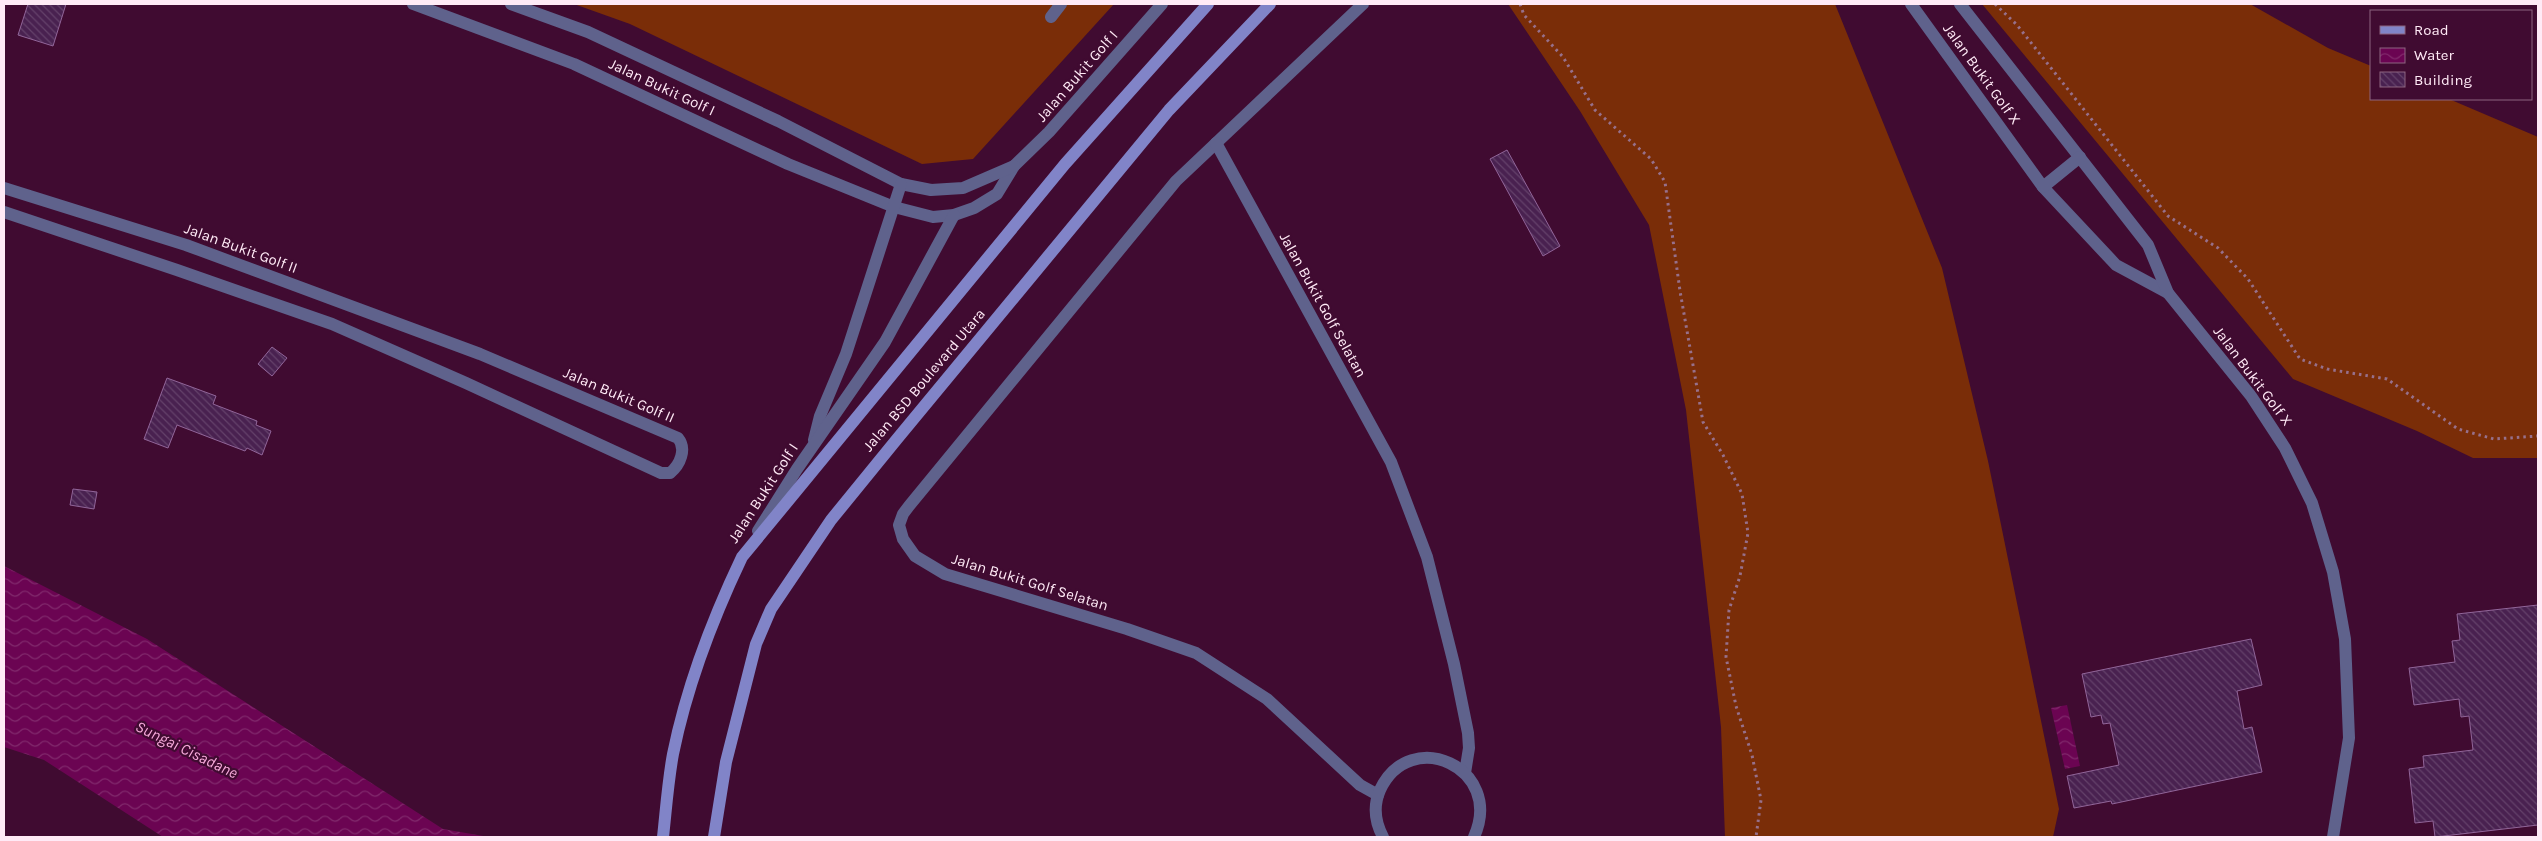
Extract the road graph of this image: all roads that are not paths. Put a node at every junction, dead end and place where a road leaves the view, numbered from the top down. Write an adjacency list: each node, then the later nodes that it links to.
1 (413, 4): 17 (street, Jalan Bukit Golf I)
2 (512, 4): 14 (street, Jalan Bukit Golf I)
3 (1045, 4): 10 (street)
4 (1162, 4): 13 (street, Jalan Bukit Golf I)
5 (1208, 4): 22 (main road, Jalan BSD Boulevard Utara)
6 (1270, 4): 26 (main road, Jalan BSD Boulevard Utara)
7 (1364, 4): 11 (street, Jalan Bukit Golf Selatan)
8 (1911, 4): 15 (street, Jalan Bukit Golf X)
9 (1960, 4): 12 (street, Jalan Bukit Golf X)
10 (1056, 10)
11 (1216, 144): 23 (street, Jalan Bukit Golf Selatan); 24 (street, Jalan Bukit Golf Selatan)
12 (2080, 157): 15 (street); 20 (street, Jalan Bukit Golf X)
13 (1014, 166): 14 (street, Jalan Bukit Golf I); 19 (street, Jalan Bukit Golf I)
14 (901, 184): 17 (street, Jalan Bukit Golf I)
15 (2044, 187): 20 (street, Jalan Bukit Golf X)
16 (4, 188): 18 (street, Jalan Bukit Golf II)
17 (894, 207): 19 (street, Jalan Bukit Golf I); 21 (street, Jalan Bukit Golf I)
18 (4, 212)
19 (954, 215): 21 (street, Jalan Bukit Golf I)
20 (2168, 293): 29 (street, Jalan Bukit Golf X)
21 (812, 447): 22 (street, Jalan Bukit Golf I)
22 (742, 557): 25 (main road, Jalan BSD Boulevard Utara)
23 (1465, 772): 24 (street); 28 (street)
24 (1378, 795): 27 (street)
25 (663, 837)
26 (714, 837)
27 (1383, 837)
28 (1474, 837)
29 (2333, 837)

